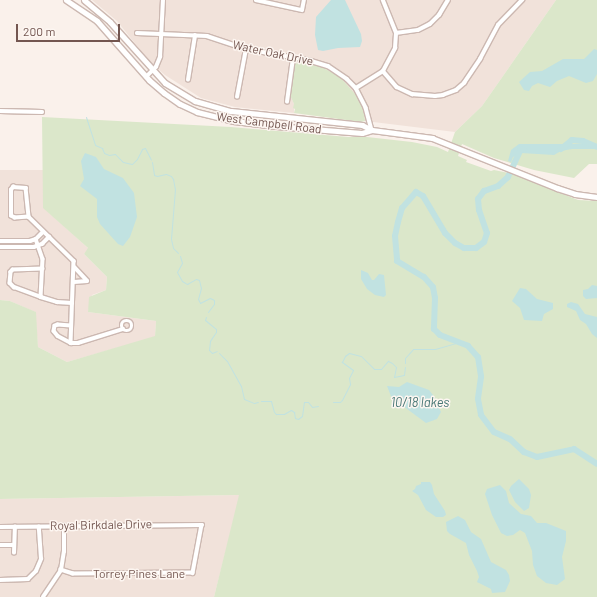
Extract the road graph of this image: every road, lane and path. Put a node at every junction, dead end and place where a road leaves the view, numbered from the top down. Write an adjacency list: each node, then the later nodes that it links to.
1 (66, 0): 10 (main road, West Campbell Road)
2 (84, 0): 9 (main road, West Campbell Road)
3 (163, 0): 13 (street)
4 (256, 0): 5 (street)
5 (304, 0)
6 (383, 0): 12 (street)
7 (448, 0): 12 (street)
8 (522, 0): 17 (street)
9 (114, 26): 10 (main road); 18 (main road, West Campbell Road)
10 (107, 32): 19 (main road, West Campbell Road)
11 (137, 33): 13 (street, Water Oak Drive)
12 (396, 33): 17 (street)
13 (162, 34): 14 (street, Water Oak Drive); 18 (street)
14 (194, 36): 15 (street, Water Oak Drive); 20 (street)
15 (246, 49): 16 (street, Water Oak Drive); 22 (street)
16 (293, 58): 21 (street, Water Oak Drive); 23 (street)
17 (383, 71): 21 (street)
18 (153, 72): 19 (street); 26 (main road, West Campbell Road)
19 (146, 77): 26 (main road, West Campbell Road)
20 (188, 80)
21 (356, 88): 26 (street, Water Oak Drive)
22 (238, 97)
23 (287, 102)
24 (0, 111): 25 (street)
25 (42, 112)
26 (372, 130): 27 (main road, West Campbell Road)
27 (597, 197)
28 (29, 217): 28 (street); 29 (street)
29 (43, 232): 30 (street); 31 (street)
30 (49, 236): 33 (street); 35 (street)
31 (36, 239): 32 (street); 33 (street)
32 (0, 241)
33 (39, 246): 34 (street); 36 (street)
34 (0, 248)
35 (75, 268): 37 (street); 37 (street)
36 (43, 269): 38 (street); 38 (street)
37 (74, 282): 39 (street)
38 (41, 297): 39 (street)
39 (72, 303): 40 (street)
40 (71, 326): 42 (street); 42 (street)
41 (123, 329): 42 (street)
42 (71, 343)
43 (202, 525): 44 (street, Royal Birkdale Drive); 51 (street, Torrey Pines Lane)
44 (64, 526): 46 (street, Royal Birkdale Drive); 51 (street)
45 (0, 527): 47 (street, Royal Birkdale Drive)
46 (40, 527): 47 (street, Royal Birkdale Drive); 52 (street)
47 (15, 528): 49 (street)
48 (0, 545): 49 (street)
49 (14, 545): 50 (street)
50 (14, 554)
51 (61, 570): 53 (street)
52 (0, 580)
53 (43, 597)

